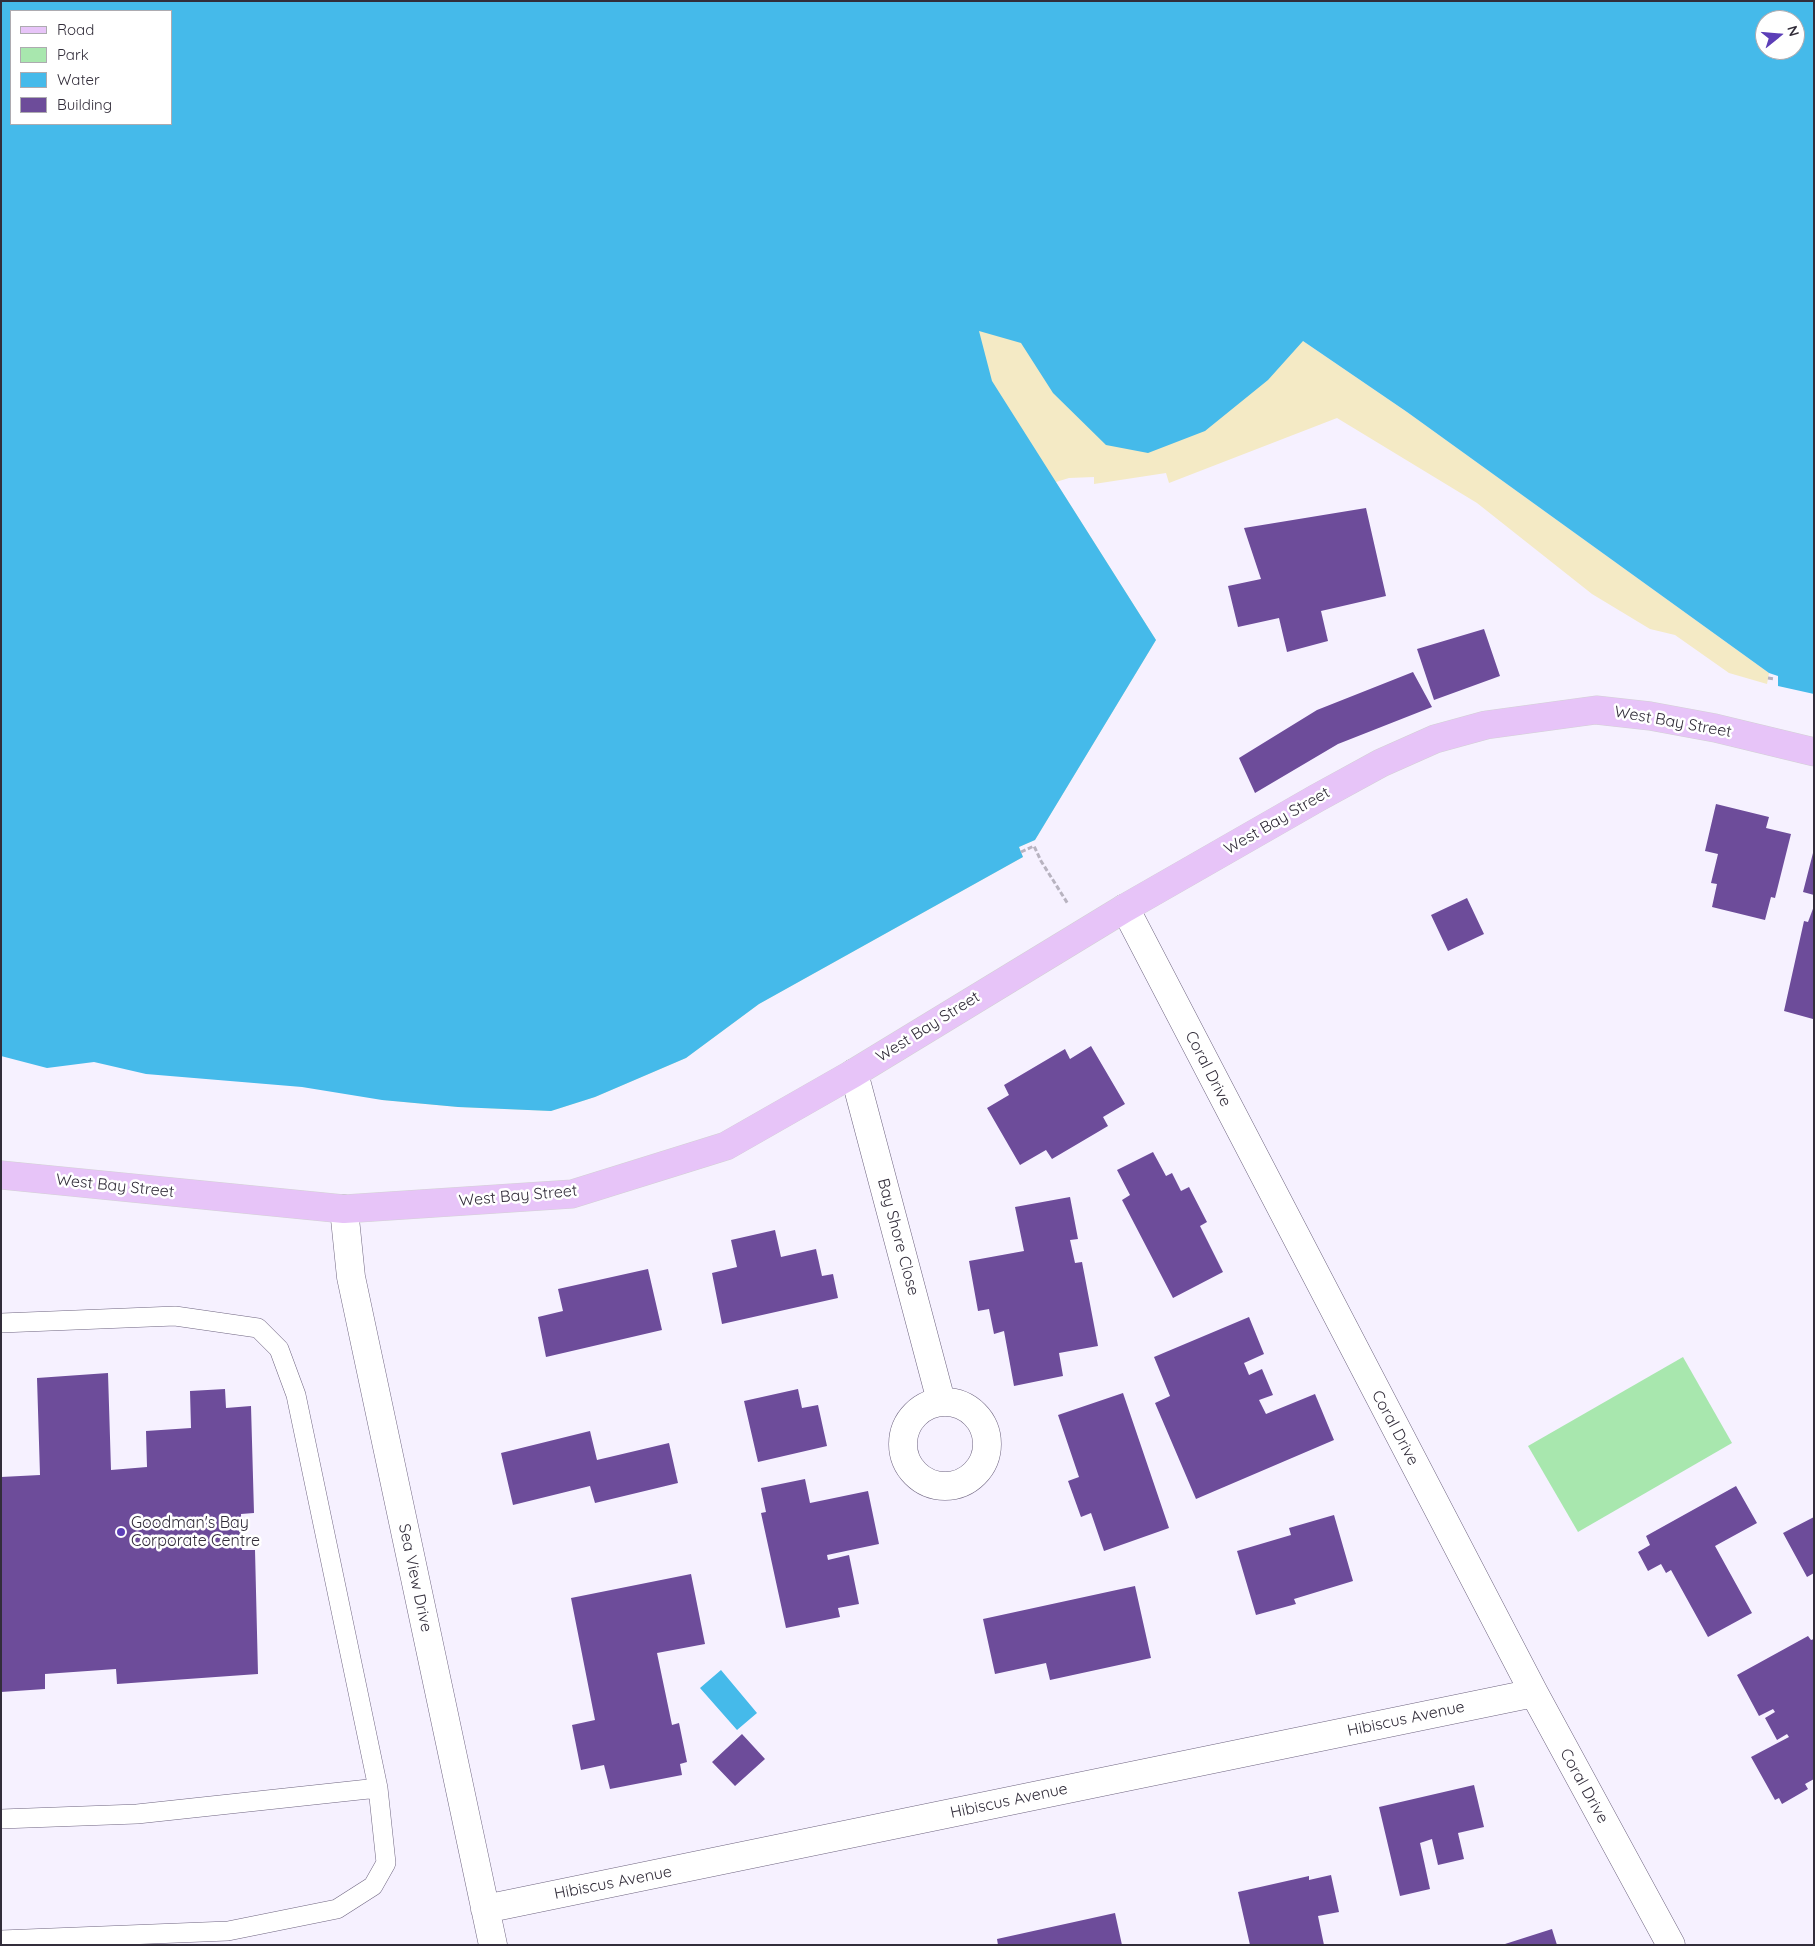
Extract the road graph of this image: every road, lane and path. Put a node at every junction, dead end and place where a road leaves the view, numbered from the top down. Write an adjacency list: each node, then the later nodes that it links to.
1 (1768, 678): 2 (path)
2 (1775, 679)
3 (1814, 752): 5 (main road, West Bay Street)
4 (1021, 852): 6 (path)
5 (1125, 908): 7 (main road, West Bay Street); 12 (street, Coral Drive)
6 (1073, 911)
7 (854, 1073): 9 (main road, West Bay Street); 11 (street, Bay Shore Close)
8 (1, 1175): 9 (main road, West Bay Street)
9 (344, 1209): 15 (street, Sea View Drive)
10 (1, 1324): 13 (lane)
11 (941, 1401)
12 (1534, 1693): 15 (street, Hibiscus Avenue); 18 (street, Coral Drive)
13 (378, 1788): 14 (lane); 16 (lane)
14 (1, 1819)
15 (485, 1909): 17 (street, Sea View Drive)
16 (1, 1940)
17 (493, 1945)
18 (1671, 1945)

